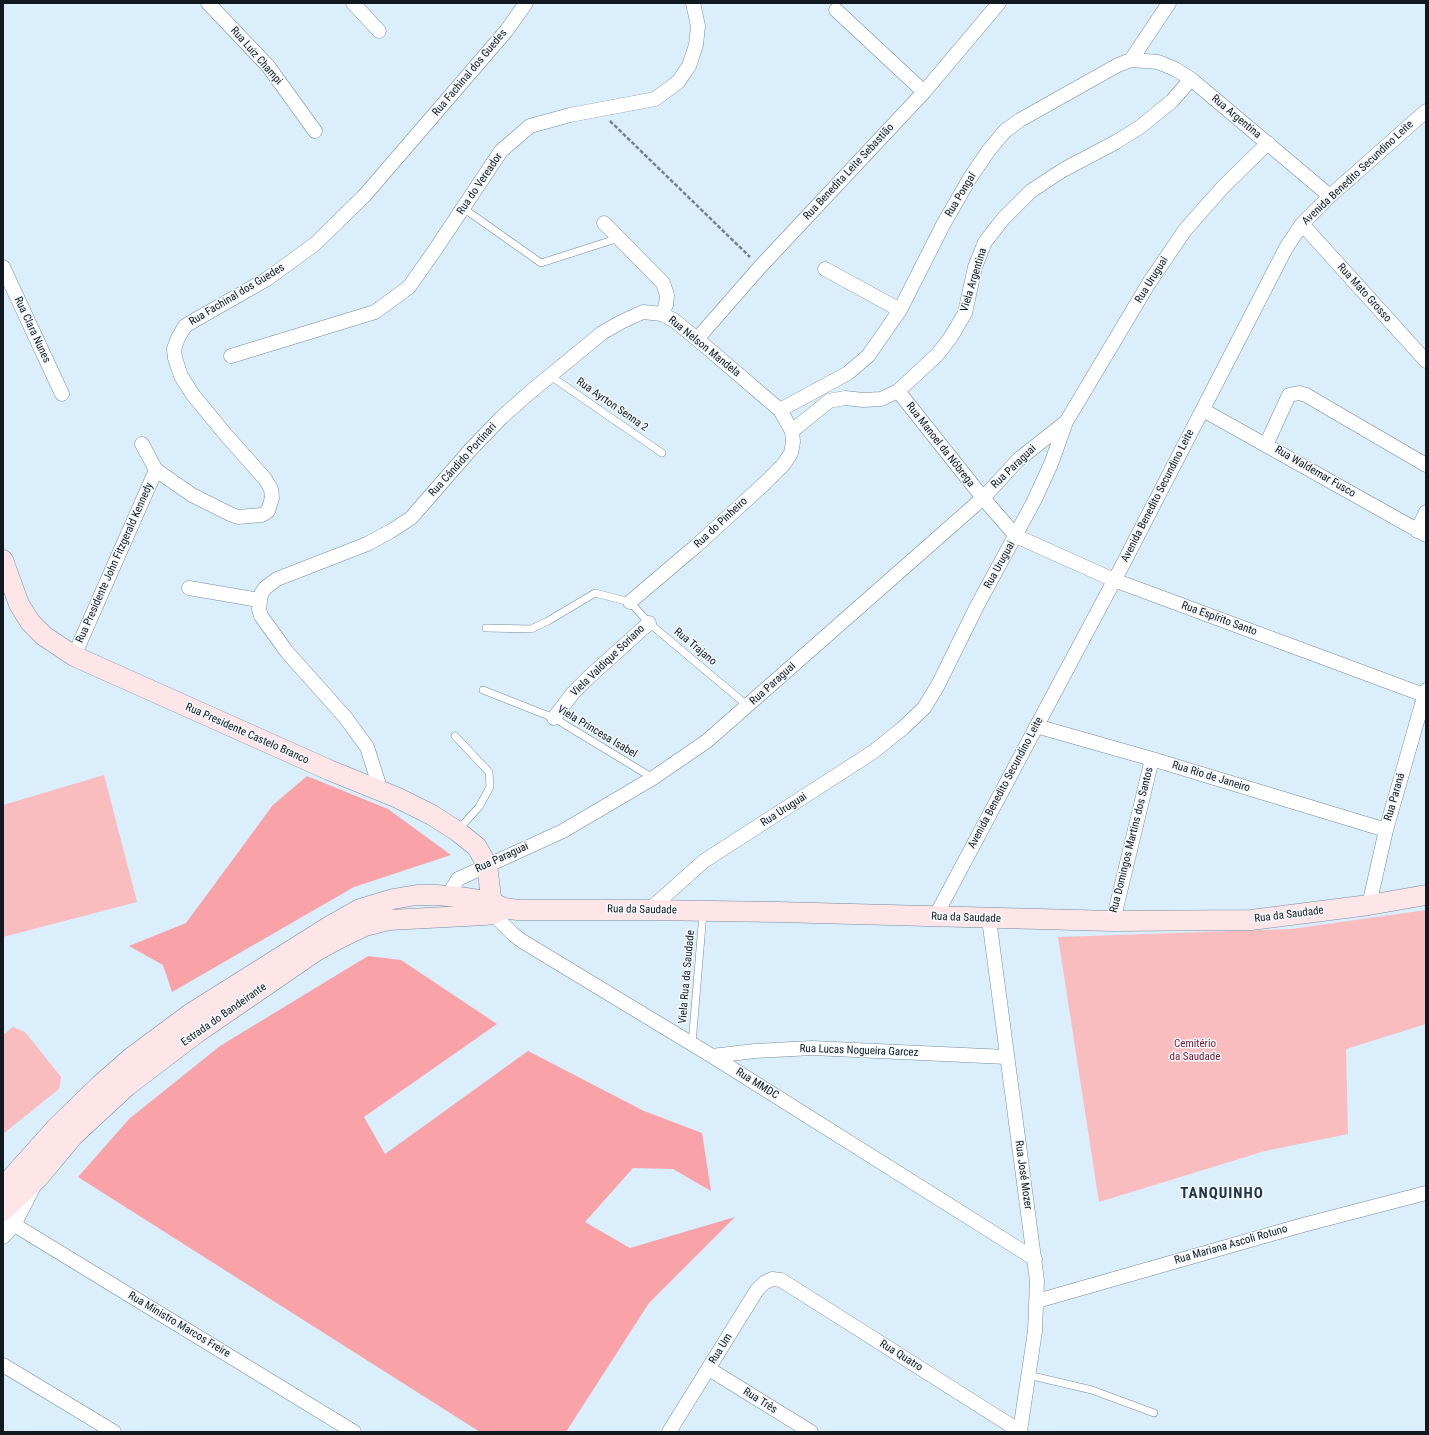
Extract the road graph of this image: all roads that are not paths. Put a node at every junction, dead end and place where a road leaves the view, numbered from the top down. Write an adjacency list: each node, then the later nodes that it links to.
1 (208, 3): 13 (street, Rua Luiz Champi)
2 (353, 3): 8 (street)
3 (526, 3): 38 (street, Rua Fachinal dos Guedes)
4 (693, 3): 16 (street, Rua do Vereador)
5 (999, 3): 11 (street, Rua Benedita Leite Sebastião)
6 (1169, 3): 9 (street)
7 (836, 10): 11 (street)
8 (379, 30)
9 (1131, 60): 10 (street, Rua Argentina); 22 (street, Rua Pongaí)
10 (1191, 79): 14 (street, Rua Argentina); 28 (street, Viela Argentina)
11 (924, 92): 24 (street, Rua Benedita Leite Sebastião)
12 (1426, 111): 15 (street, Avenida Benedito Secundino Leite)
13 (315, 131)
14 (1268, 143): 15 (street, Rua Argentina); 32 (street, Rua Uruguai)
15 (1330, 196): 18 (street, Avenida Benedito Secundino Leite)
16 (463, 208): 19 (lane); 25 (street, Rua do Vereador)
17 (604, 223): 19 (street, Rua Nelson Mandela)
18 (1302, 224): 26 (street, Rua Mato Grosso); 31 (street, Avenida Benedito Secundino Leite)
19 (619, 238): 23 (street, Rua Nelson Mandela)
20 (3, 267): 29 (street, Rua Clara Nunes)
21 (825, 268): 22 (street)
22 (900, 310): 30 (street, Rua Pongaí)
23 (662, 314): 24 (street, Rua Nelson Mandela); 27 (street, Rua Cândido Portinari)
24 (697, 339): 30 (street, Rua Nelson Mandela)
25 (231, 356)
26 (1426, 361)
27 (549, 375): 36 (lane, Rua Ayrton Senna 2); 46 (street, Rua Cândido Portinari)
28 (898, 391): 33 (street, Viela Argentina); 39 (street, Rua Manoel da Nóbrega)
29 (62, 394)
30 (780, 410): 33 (street, Rua Nelson Mandela)
31 (1203, 410): 35 (street, Rua Waldemar Fusco); 44 (street, Avenida Benedito Secundino Leite)
32 (1066, 422): 39 (street, Rua Paraguai); 42 (street, Rua Uruguai)
33 (792, 431): 47 (street, Rua do Pinheiro)
34 (142, 444): 38 (street, Rua Fachinal dos Guedes)
35 (1266, 445): 37 (street); 41 (street, Rua Waldemar Fusco)
36 (662, 453)
37 (1426, 465)
38 (156, 470): 50 (street, Rua Presidente John Fitzgerald Kennedy)
39 (983, 498): 42 (street, Rua Manoel da Nóbrega); 53 (street, Rua Paraguai)
40 (1426, 512): 41 (street)
41 (1422, 533)
42 (1016, 536): 44 (street, Rua Espírito Santo); 67 (street, Rua Uruguai)
43 (3, 560): 50 (main road, Rua Presidente Castelo Branco)
44 (1114, 580): 52 (street, Rua Espírito Santo); 55 (street, Avenida Benedito Secundino Leite)
45 (189, 588): 46 (street)
46 (259, 600): 59 (street)
47 (630, 602): 48 (lane, Rua Trajano); 49 (lane)
48 (648, 623): 53 (lane, Rua Trajano); 54 (street, Viela Valdique Soriano)
49 (486, 628)
50 (74, 656): 59 (main road, Rua Presidente Castelo Branco)
51 (483, 690): 54 (lane, Viela Princesa Isabel)
52 (1425, 692): 60 (street, Rua Paraná)
53 (749, 706): 58 (street, Rua Paraguai)
54 (554, 718): 58 (lane, Viela Princesa Isabel)
55 (1036, 726): 57 (street, Rua Rio de Janeiro); 69 (street, Avenida Benedito Secundino Leite)
56 (455, 736): 61 (lane)
57 (1152, 759): 60 (street, Rua Rio de Janeiro); 71 (street, Rua Domingos Martins dos Santos)
58 (653, 778): 62 (street, Rua Paraguai)
59 (381, 791): 61 (main road, Rua Presidente Castelo Branco)
60 (1386, 830): 65 (street, Rua Paraná)
61 (457, 831): 62 (main road, Rua Presidente Castelo Branco)
62 (487, 865): 64 (street, Rua Paraguai); 66 (main road, Rua Presidente Castelo Branco)
63 (1426, 895): 65 (main road, Rua da Saudade)
64 (448, 896): 66 (main road, Estrada do Bandeirante); 75 (main road, Estrada do Bandeirante)
65 (1369, 905): 71 (main road, Rua da Saudade)
66 (496, 908): 67 (main road, Rua da Saudade); 72 (street, Rua MMDC); 77 (main road, Estrada do Bandeirante)
67 (649, 910): 68 (main road, Rua da Saudade)
68 (703, 912): 69 (main road, Rua da Saudade); 72 (lane, Viela Rua da Saudade)
69 (934, 917): 70 (main road, Rua da Saudade)
70 (989, 919): 71 (main road, Rua da Saudade); 74 (street, Rua José Mozer)
71 (1113, 921)
72 (692, 1044): 73 (street, Rua MMDC)
73 (712, 1056): 74 (street, Rua Lucas Nogueira Garcez); 79 (street, Rua MMDC)
74 (1007, 1057): 79 (street, Rua José Mozer)
75 (3, 1187)
76 (1426, 1193): 81 (street, Rua Mariana Ascoli Rotuno)
77 (7, 1218): 78 (street); 88 (street, Rua Ministro Marcos Freire)
78 (3, 1236)
79 (1034, 1259): 81 (street, Rua José Mozer)
80 (781, 1280): 83 (street, Rua Um); 86 (street, Rua Quatro)
81 (1037, 1302): 84 (street, Rua José Mozer)
82 (3, 1365): 87 (street)
83 (709, 1369): 89 (street, Rua Um); 90 (street, Rua Três)
84 (1028, 1375): 85 (lane); 86 (street, Rua José Mozer)
85 (1154, 1414)
86 (1021, 1431)
87 (114, 1432)
88 (354, 1432)
89 (669, 1432)
90 (811, 1432)

